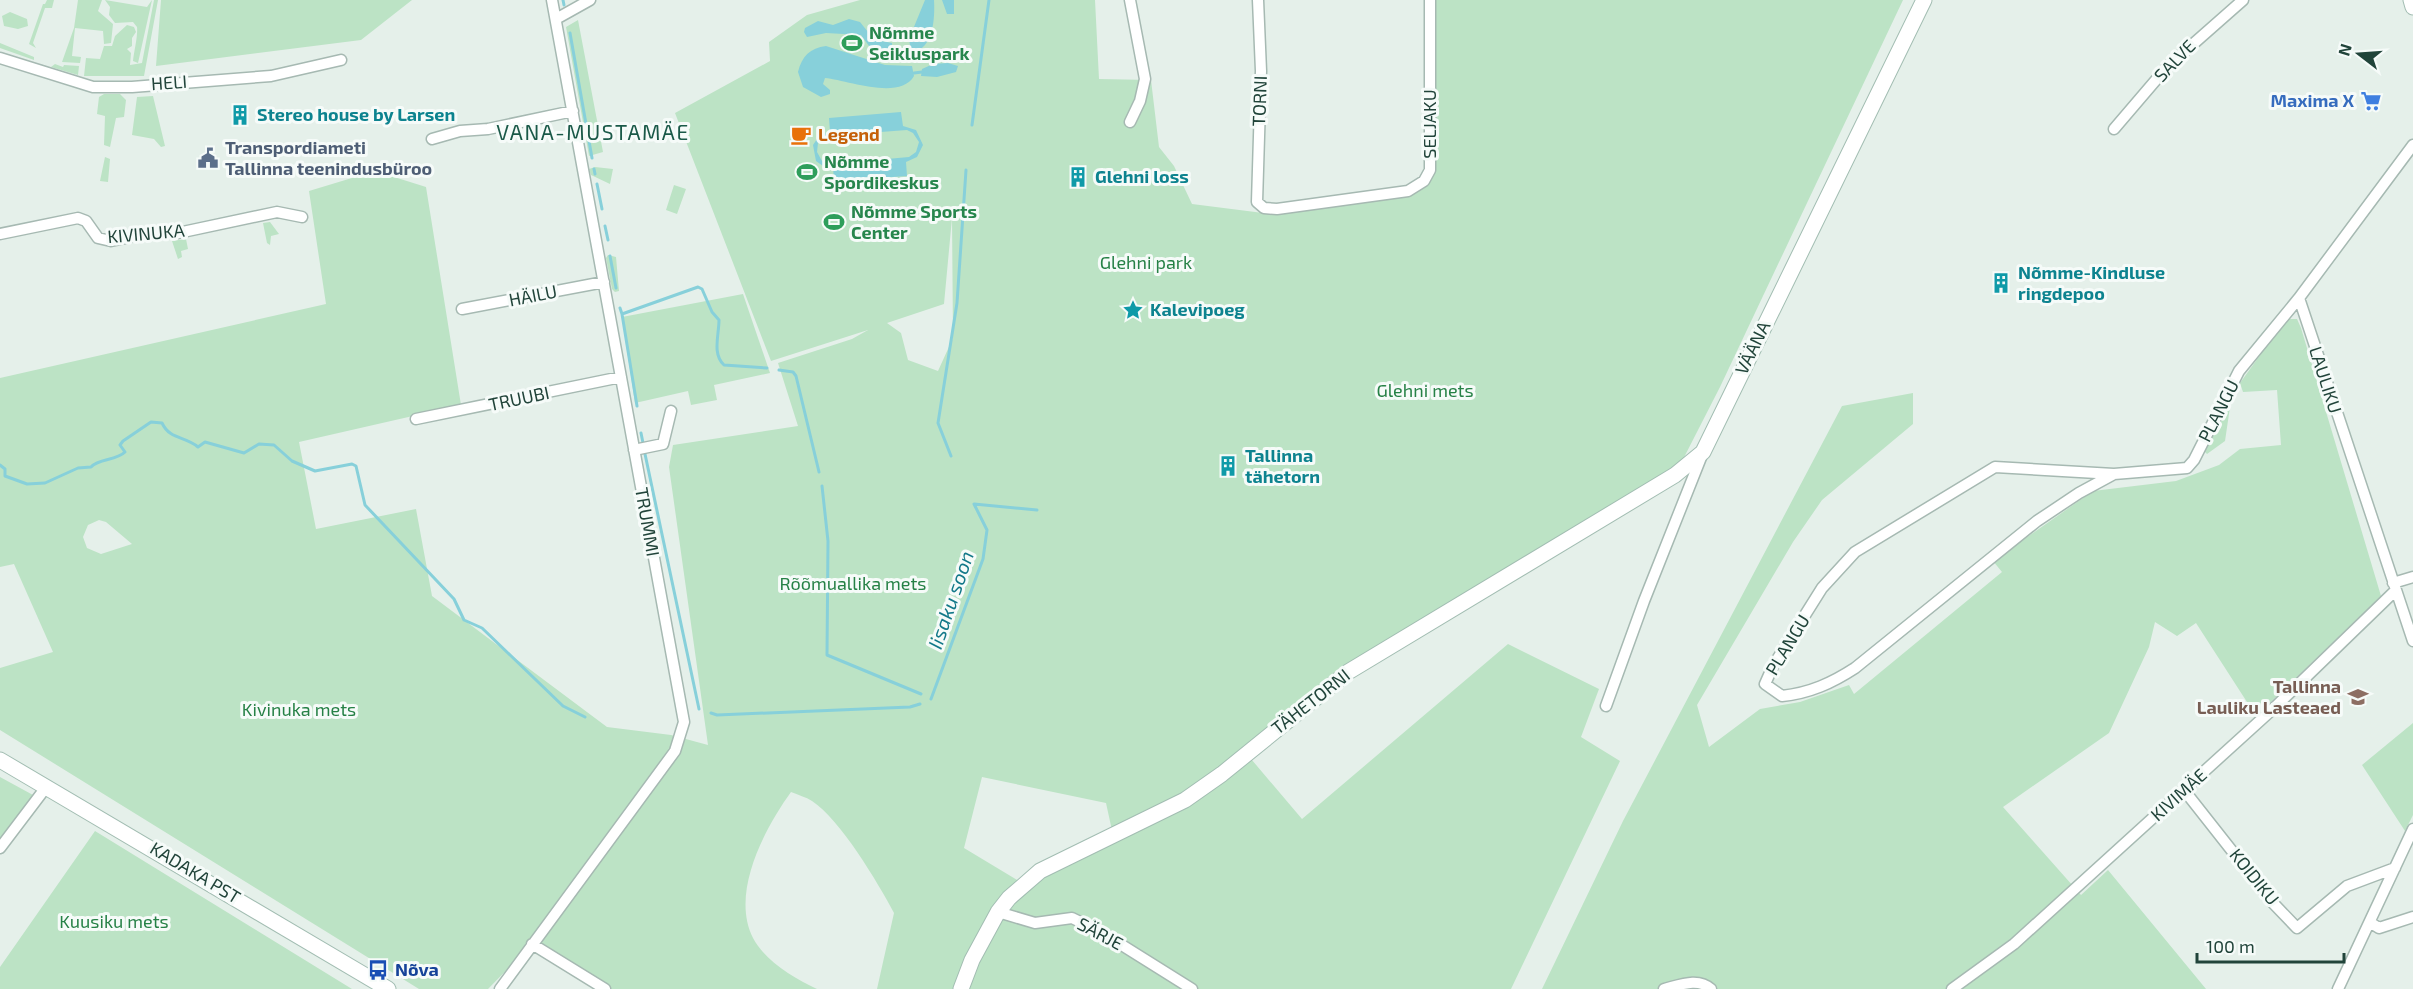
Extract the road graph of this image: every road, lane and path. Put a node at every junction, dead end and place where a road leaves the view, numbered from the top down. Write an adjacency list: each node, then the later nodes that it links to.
1 (552, 0): 10 (street, TRUMMI)
2 (590, 0): 10 (street)
3 (1130, 0): 14 (street)
4 (1258, 0): 18 (street, TORNI)
5 (1430, 0): 18 (street, SELJAKU)
6 (1924, 0): 28 (street, VÄÄNA)
7 (2243, 0): 15 (street, SALVE)
8 (2411, 0): 9 (street)
9 (2413, 7)
10 (556, 19): 13 (street, TRUMMI)
11 (0, 58): 12 (street, HELI)
12 (341, 60)
13 (573, 111): 16 (street); 21 (street, TRUMMI)
14 (1130, 122)
15 (2114, 129)
16 (432, 138)
17 (2413, 145): 22 (street)
18 (1257, 202)
19 (302, 217): 20 (street, KIVINUKA)
20 (0, 234)
21 (604, 282): 23 (street, HÄILU); 24 (street, TRUMMI)
22 (2299, 298): 29 (street, PLANGU); 31 (street, LAULIKU)
23 (462, 309)
24 (621, 377): 26 (street, TRUUBI); 27 (street, TRUMMI)
25 (671, 411): 27 (street)
26 (416, 419)
27 (634, 450): 43 (street, TRUMMI)
28 (1703, 452): 33 (street, VÄÄNA); 40 (street, TÄHETORNI)
29 (2114, 474): 29 (street, PLANGU)
30 (2413, 577): 31 (street, KIVIMÄE)
31 (2395, 586): 32 (street, LAULIKU); 36 (street, KIVIMÄE)
32 (2413, 641)
33 (1606, 706)
34 (0, 760): 35 (street, KADAKA PST)
35 (47, 786): 38 (street); 45 (street, KADAKA PST)
36 (2184, 790): 39 (street, KOIDIKU); 52 (street, KIVIMÄE)
37 (2413, 829): 39 (street)
38 (0, 848)
39 (2395, 868): 42 (street)
40 (998, 912): 48 (street, TÄHETORNI); 49 (street, SÄRJE)
41 (2413, 917): 42 (street)
42 (2371, 923): 44 (street)
43 (532, 944): 46 (street, TRUMMI); 47 (street)
44 (2340, 987)
45 (388, 989)
46 (500, 989)
47 (605, 989)
48 (961, 989)
49 (1192, 989)
50 (1664, 989): 51 (street)
51 (1712, 989)
52 (1952, 989)

